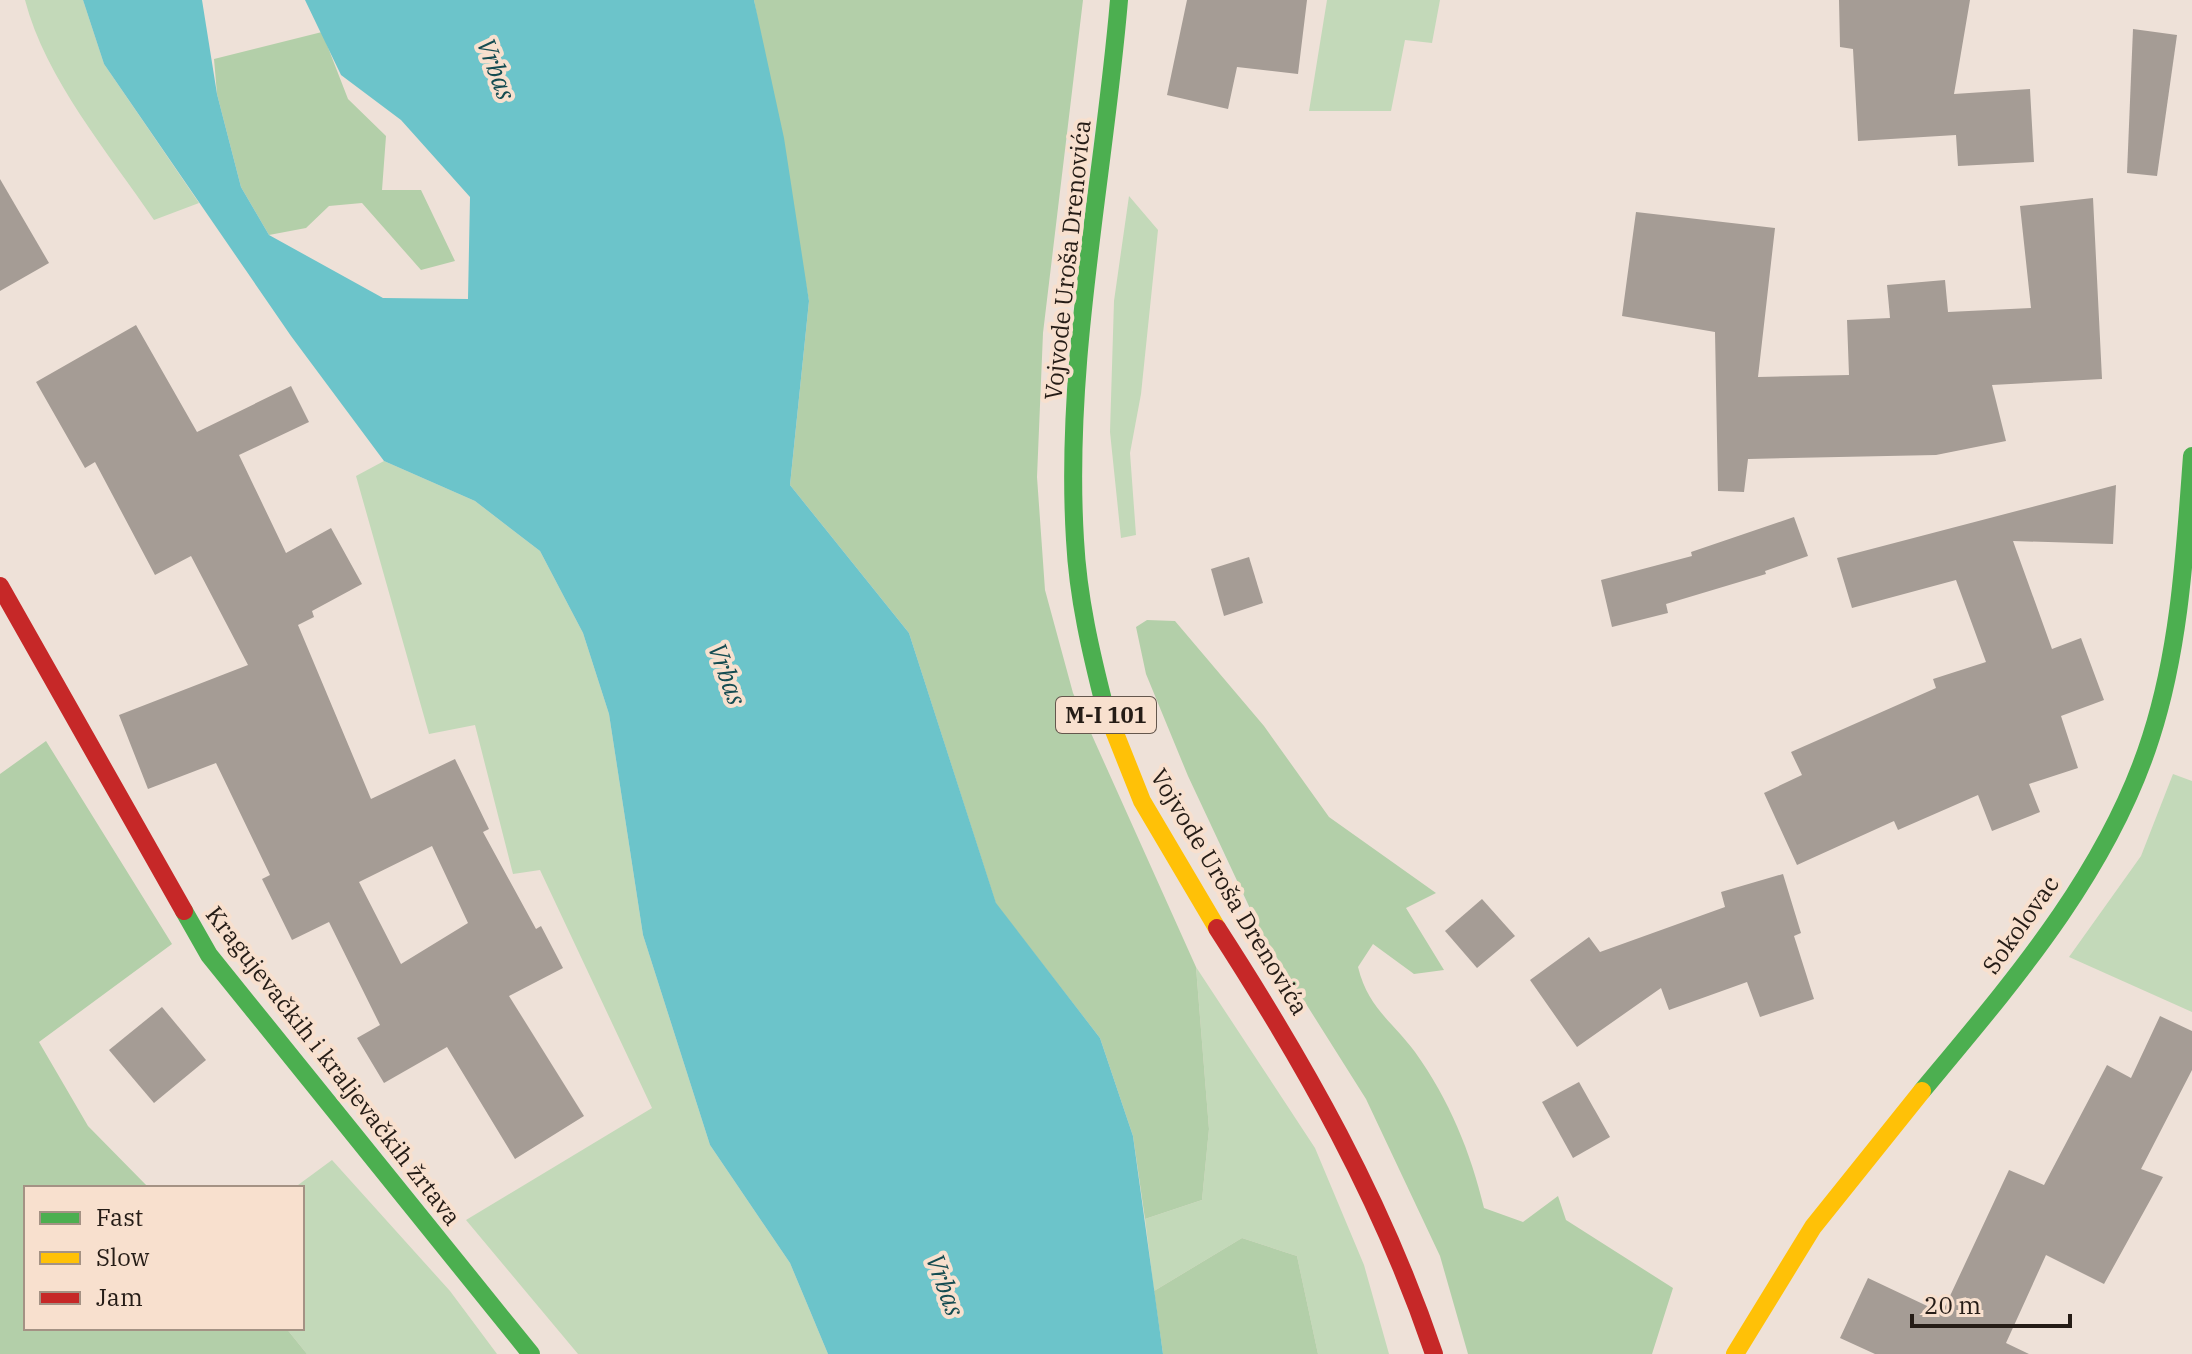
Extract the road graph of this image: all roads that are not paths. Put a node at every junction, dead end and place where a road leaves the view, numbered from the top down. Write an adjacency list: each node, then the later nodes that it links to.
1 (1119, 0): 5 (main road, Vojvode Uroša Drenovića / M-I 101)
2 (2192, 456): 6 (main road, Sokolovac)
3 (0, 586): 4 (main road, Kragujevačkih i kraljevačkih žrtava)
4 (531, 1354)
5 (1434, 1354)
6 (1735, 1354)

